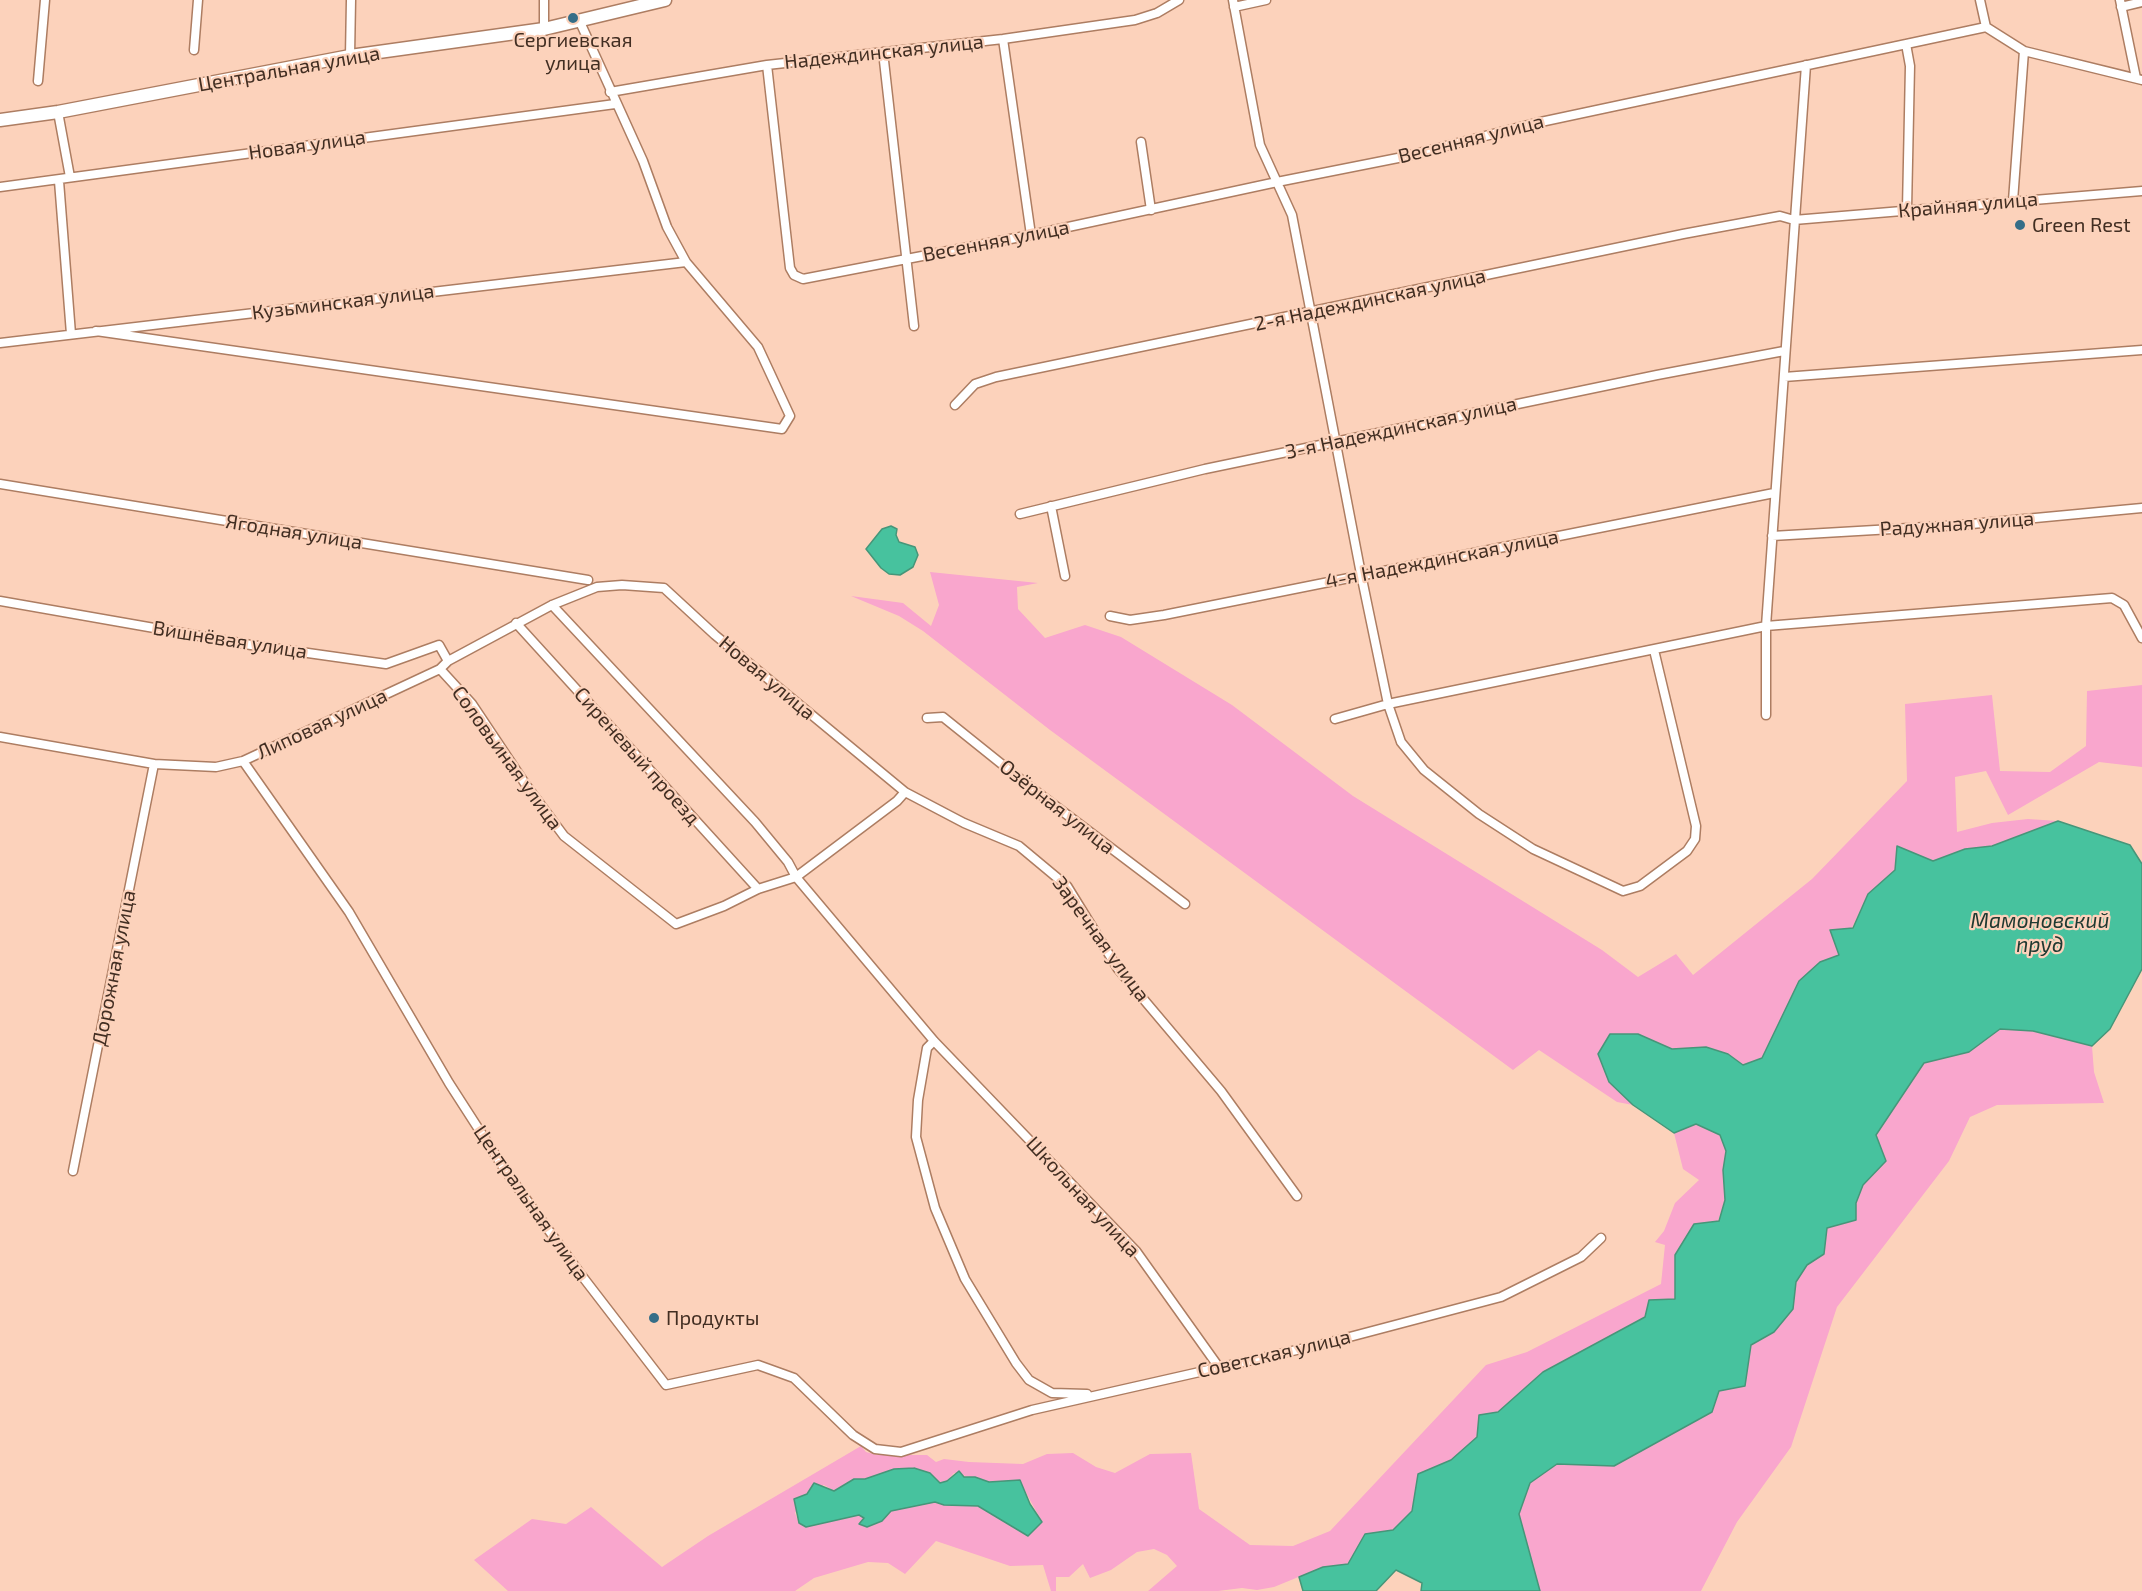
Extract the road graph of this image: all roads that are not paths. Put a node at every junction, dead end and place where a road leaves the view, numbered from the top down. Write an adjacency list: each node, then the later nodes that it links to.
1 (45, 0): 24 (street)
2 (198, 0): 17 (street)
3 (351, 0): 20 (street)
4 (544, 0): 14 (street)
5 (665, 0): 12 (street, Центральная улица)
6 (1179, 0): 15 (street, Надеждинская улица)
7 (1266, 0): 10 (street)
8 (1980, 0): 13 (street)
9 (2142, 2): 11 (street)
10 (1233, 3): 32 (street)
11 (2120, 3): 23 (street)
12 (580, 22): 14 (street, Центральная улица); 25 (street)
13 (1986, 27): 16 (street, Весенняя улица); 18 (street)
14 (543, 29): 20 (street, Центральная улица)
15 (1003, 39): 19 (street, Надеждинская улица); 39 (street)
16 (1906, 44): 22 (street, Весенняя улица); 36 (street)
17 (194, 50)
18 (2024, 51): 23 (street); 35 (street)
19 (883, 52): 21 (street, Надеждинская улица); 40 (street)
20 (350, 56): 27 (street, Центральная улица)
21 (766, 65): 25 (street, Надеждинская улица); 40 (street, Весенняя улица)
22 (1806, 65): 32 (street, Весенняя улица); 38 (street)
23 (2139, 79)
24 (38, 81)
25 (610, 92): 26 (street)
26 (615, 104): 30 (street, Новая улица); 41 (street)
27 (58, 111): 28 (street, Центральная улица); 30 (street)
28 (0, 120)
29 (1142, 142): 37 (street)
30 (70, 177): 31 (street, Новая улица)
31 (59, 181): 33 (street, Новая улица); 45 (street)
32 (1277, 182): 37 (street, Весенняя улица); 42 (street)
33 (0, 187)
34 (2142, 191): 35 (street, Крайняя улица)
35 (2013, 201): 36 (street, Крайняя улица)
36 (1907, 209): 38 (street, Крайняя улица)
37 (1151, 210): 39 (street, Весенняя улица)
38 (1794, 220): 42 (street, 2-я Надеждинская улица); 48 (street)
39 (1032, 235): 40 (street, Весенняя улица)
40 (905, 259): 43 (street)
41 (686, 262): 44 (street, Кузьминская улица); 44 (street)
42 (1310, 312): 50 (street, 2-я Надеждинская улица); 51 (street)
43 (914, 326)
44 (96, 332): 45 (street, Кузьминская улица)
45 (71, 334): 46 (street, Кузьминская улица)
46 (0, 343)
47 (2142, 350): 49 (street)
48 (1784, 351): 49 (street); 51 (street, 3-я Надеждинская улица)
49 (1784, 377): 53 (street)
50 (955, 405)
51 (1336, 441): 54 (street, 3-я Надеждинская улица); 58 (street)
52 (0, 484): 60 (street, Ягодная улица)
53 (1774, 493): 57 (street); 58 (street, 4-я Надеждинская улица)
54 (1052, 506): 56 (street, 3-я Надеждинская улица); 59 (street)
55 (2142, 508): 57 (street, Радужная улица)
56 (1020, 514)
57 (1772, 536): 66 (street)
58 (1361, 574): 64 (street, 4-я Надеждинская улица); 71 (street)
59 (1065, 576)
60 (588, 580)
61 (622, 585): 63 (street, Липовая улица); 78 (street, Новая улица)
62 (0, 601): 69 (street, Вишнёвая улица)
63 (552, 605): 65 (street, Липовая улица); 79 (street, Школьная улица)
64 (1110, 616)
65 (516, 623): 69 (street, Липовая улица); 80 (street, Сиреневый проезд)
66 (1766, 626): 67 (street); 68 (street); 72 (street)
67 (2142, 638)
68 (1654, 650): 71 (street); 71 (street)
69 (448, 661): 70 (street, Липовая улица)
70 (440, 669): 76 (street, Липовая улица); 80 (street, Соловьиная улица)
71 (1388, 704): 74 (street)
72 (1766, 715)
73 (927, 718): 81 (street, Озёрная улица)
74 (1335, 719)
75 (0, 737): 77 (street, Липовая улица)
76 (243, 761): 77 (street, Липовая улица); 88 (street, Центральная улица)
77 (154, 764): 83 (street, Дорожная улица)
78 (905, 792): 79 (street, Соловьиная улица); 84 (street, Заречная улица)
79 (796, 877): 80 (street, Соловьиная улица); 82 (street, Школьная улица)
80 (758, 889)
81 (1185, 904)
82 (934, 1041): 86 (street, Школьная улица); 87 (street)
83 (73, 1171)
84 (1297, 1196)
85 (1601, 1238): 86 (street, Советская улица)
86 (1218, 1366): 87 (street, Советская улица)
87 (1126, 1390): 88 (street, Советская улица)
88 (934, 1443)

